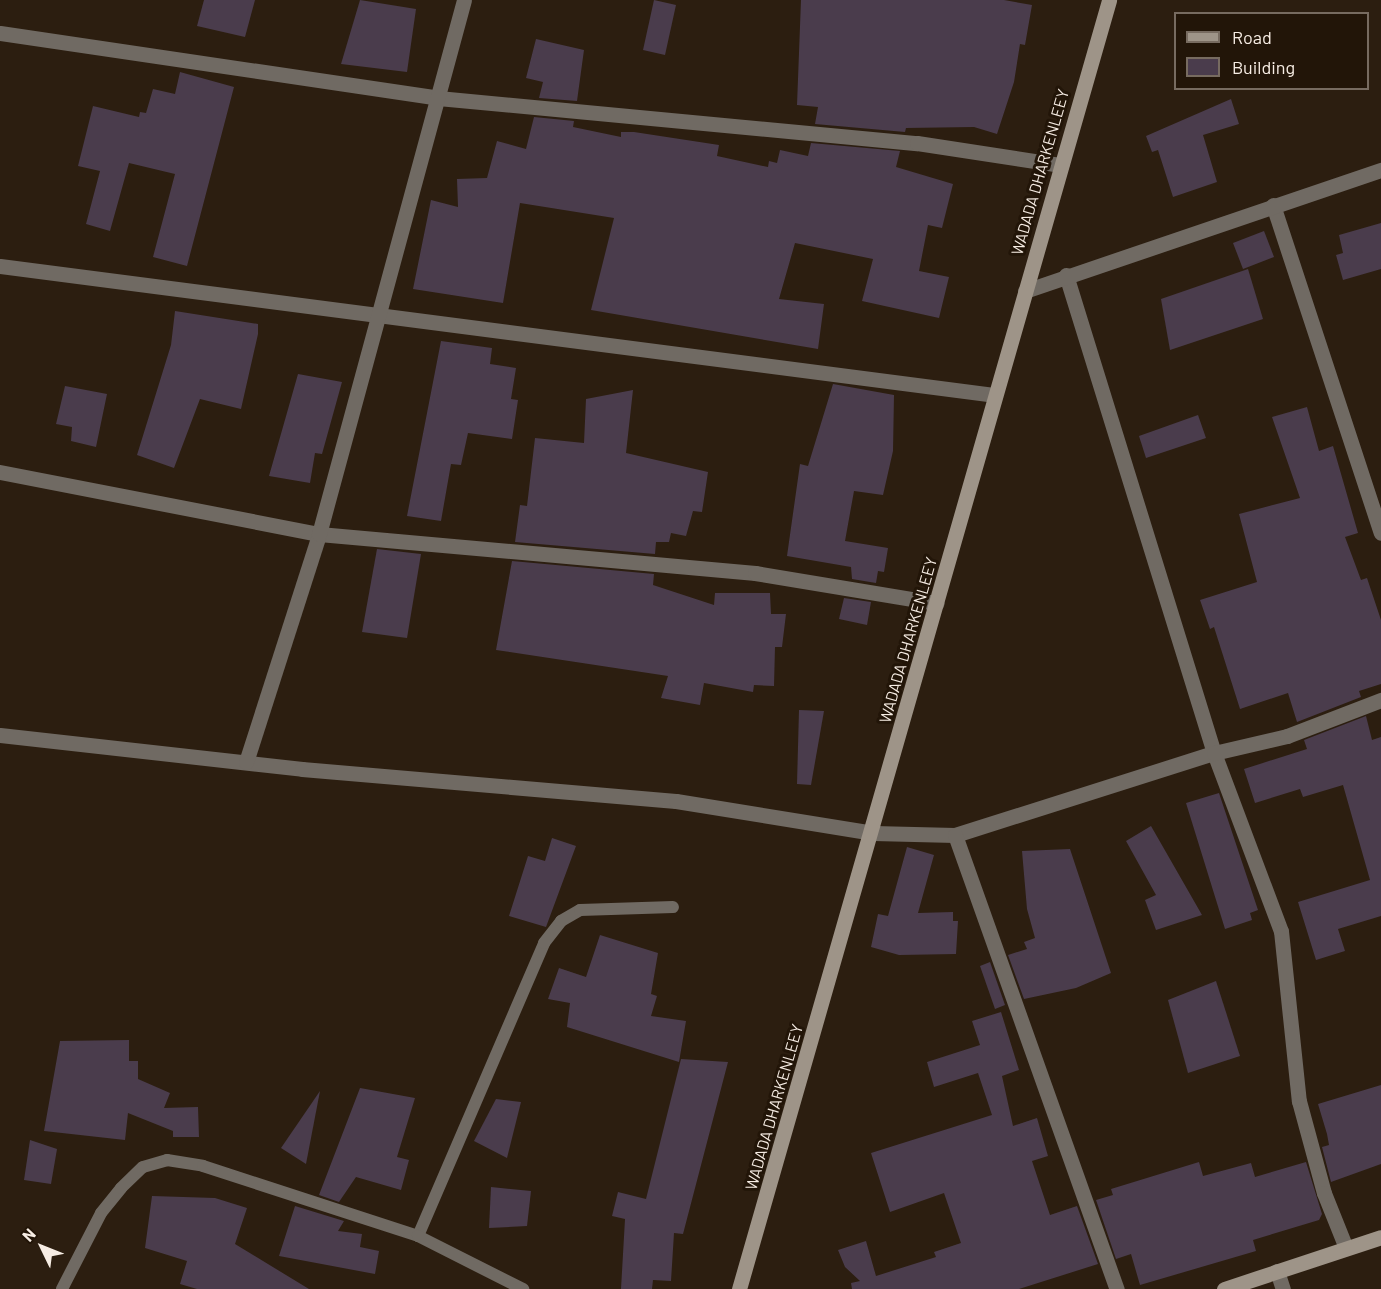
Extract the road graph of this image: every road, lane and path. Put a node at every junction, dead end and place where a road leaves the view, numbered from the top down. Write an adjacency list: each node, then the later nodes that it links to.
1 (464, 0): 4 (street)
2 (1109, 0): 5 (main road, WADADA DHARKENLEEY)
3 (0, 33): 4 (street)
4 (438, 98): 5 (street); 11 (street)
5 (1061, 165): 10 (main road, WADADA DHARKENLEEY)
6 (1381, 170): 7 (street)
7 (1273, 205): 9 (street); 14 (street)
8 (0, 267): 11 (street)
9 (1065, 275): 10 (street); 19 (street)
10 (1025, 291): 12 (main road, WADADA DHARKENLEEY)
11 (376, 316): 12 (street); 15 (street)
12 (994, 395): 16 (main road, WADADA DHARKENLEEY)
13 (0, 472): 15 (street)
14 (1381, 533)
15 (319, 534): 16 (street); 20 (street)
16 (937, 603): 21 (main road, WADADA DHARKENLEEY)
17 (1381, 700): 19 (street)
18 (0, 735): 20 (street)
19 (1214, 753): 22 (street); 26 (street)
20 (246, 762): 21 (street)
21 (873, 833): 22 (street); 30 (main road, WADADA DHARKENLEEY)
22 (955, 835): 31 (street)
23 (673, 907): 24 (lane)
24 (418, 1236): 28 (lane); 29 (lane)
25 (1381, 1237): 26 (main road)
26 (1346, 1248): 27 (main road)
27 (1276, 1271): 32 (main road); 33 (street)
28 (62, 1289)
29 (523, 1289)
30 (739, 1289)
31 (1117, 1289)
32 (1224, 1289)
33 (1283, 1289)

